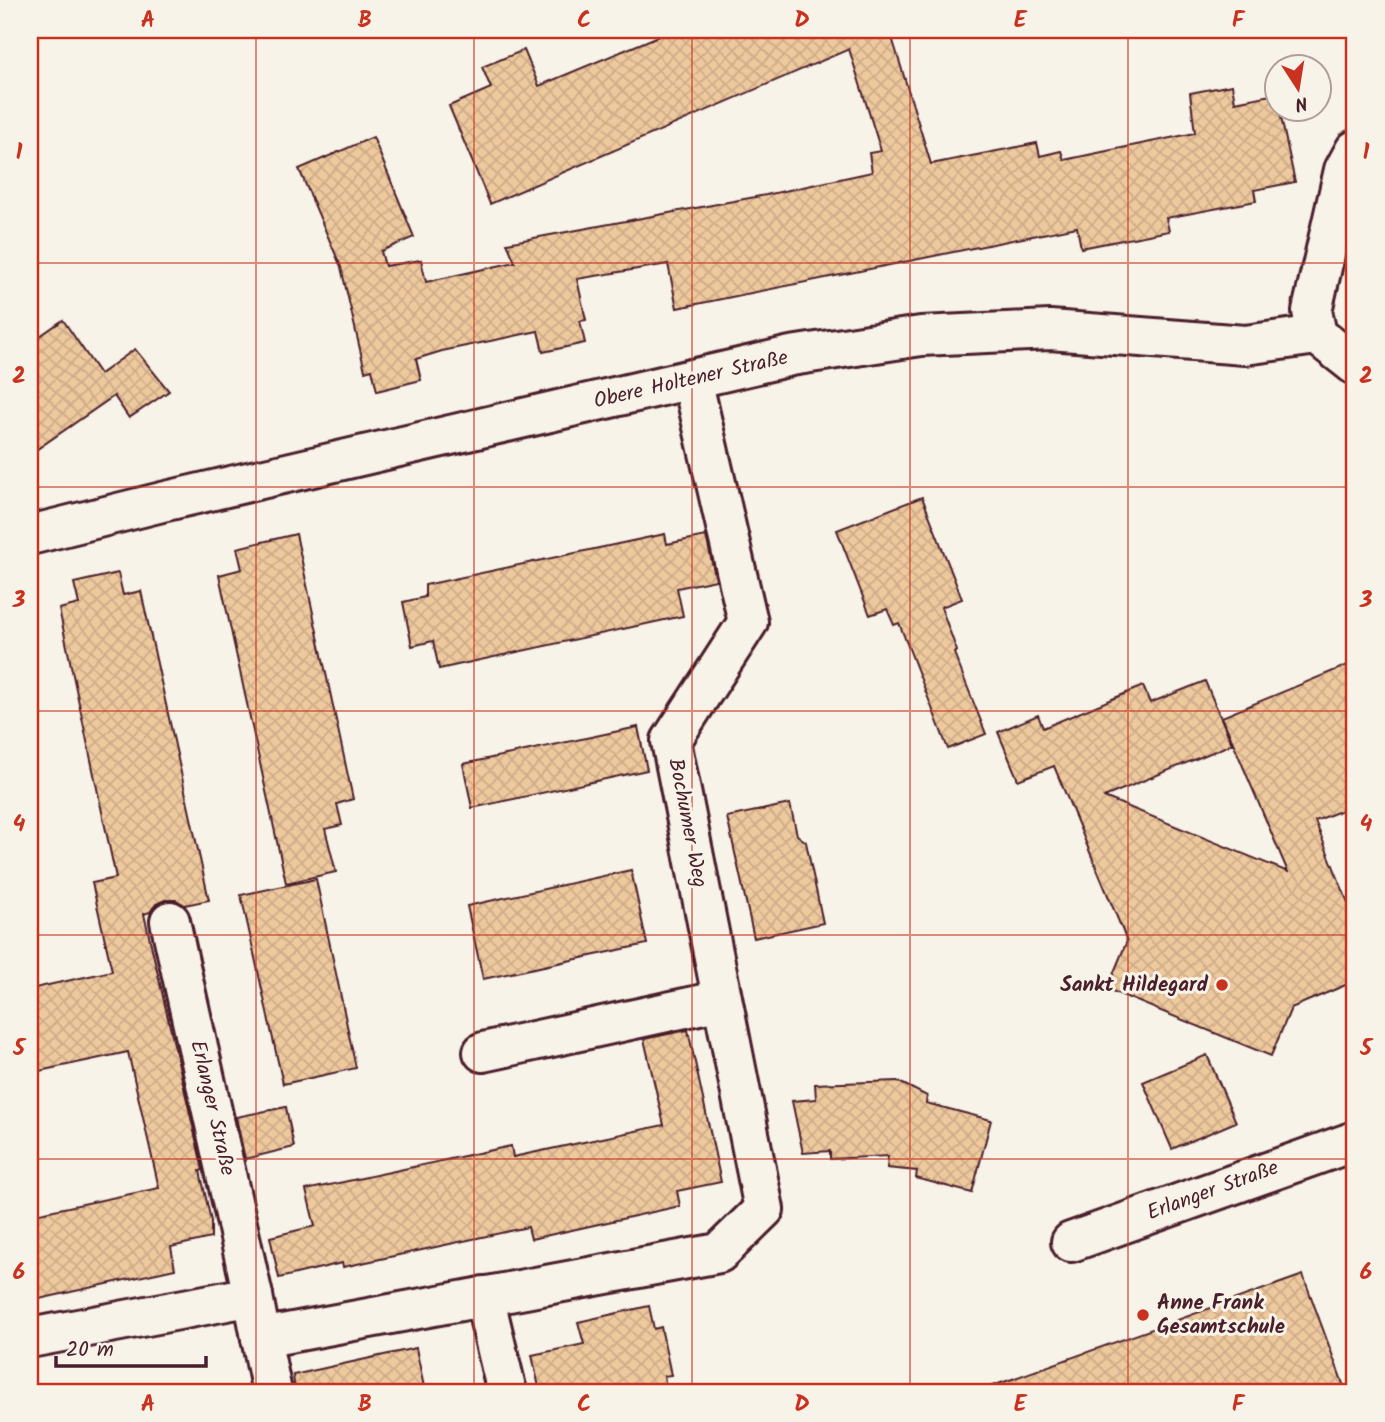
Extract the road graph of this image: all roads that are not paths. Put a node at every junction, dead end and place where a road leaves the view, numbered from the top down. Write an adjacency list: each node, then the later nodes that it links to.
1 (1355, 149): 2 (street)
2 (1317, 335): 3 (street); 4 (street, Obere Holtener Straße)
3 (1355, 365)
4 (692, 379): 5 (street, Obere Holtener Straße); 7 (street, Bochumer Weg)
5 (30, 535)
6 (170, 921): 11 (street, Erlanger Straße)
7 (722, 1000): 8 (street); 12 (street, Bochumer Weg)
8 (483, 1052)
9 (1355, 1141): 10 (street, Erlanger Straße)
10 (1071, 1242)
11 (253, 1296): 13 (street); 14 (street, Erlanger Straße)
12 (484, 1296): 14 (street); 16 (street)
13 (30, 1338)
14 (261, 1338): 15 (street, Erlanger Straße)
15 (272, 1392)
16 (507, 1392)

